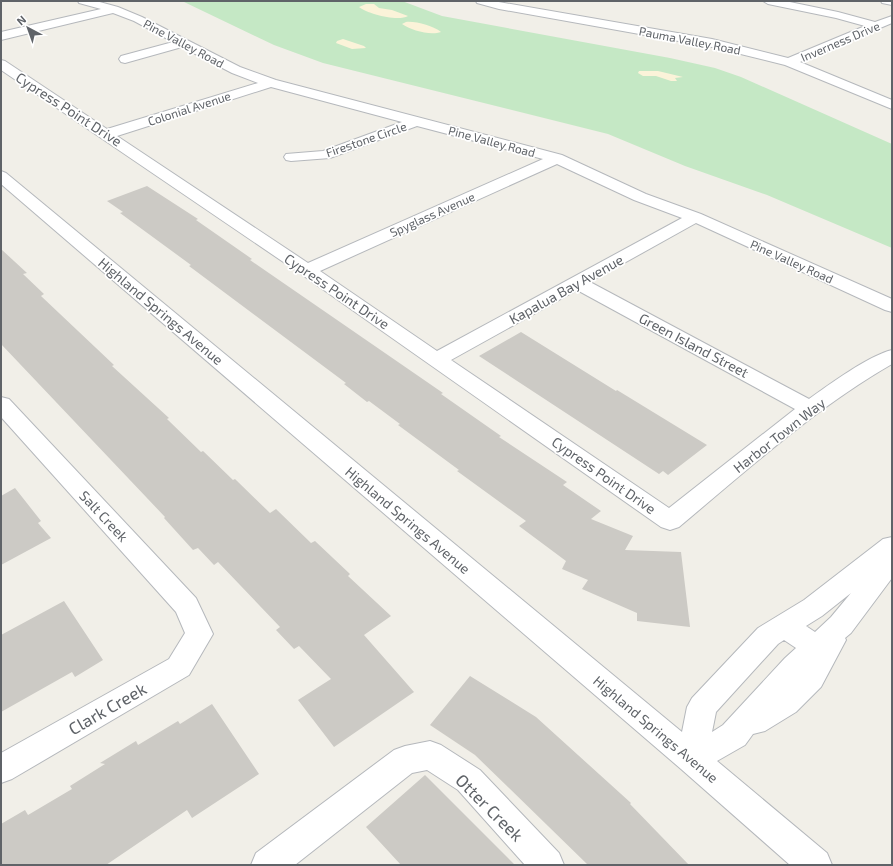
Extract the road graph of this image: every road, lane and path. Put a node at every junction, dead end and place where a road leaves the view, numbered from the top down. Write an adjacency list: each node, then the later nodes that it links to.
1 (83, 1): 6 (street, Pine Valley Road)
2 (481, 1): 12 (street, Pauma Valley Road)
3 (768, 1): 8 (street)
4 (886, 1): 5 (street)
5 (892, 2)
6 (114, 9): 9 (street); 10 (street, Pine Valley Road)
7 (892, 19): 8 (street, Inverness Drive)
8 (877, 26): 12 (street, Inverness Drive)
9 (1, 36)
10 (183, 43): 11 (street); 14 (street, Pine Valley Road)
11 (125, 59)
12 (789, 62): 15 (street, Pauma Valley Road)
13 (1, 64): 17 (street, Cypress Point Drive)
14 (271, 83): 16 (street, Pine Valley Road); 17 (street, Colonial Avenue)
15 (892, 105)
16 (417, 121): 18 (street, Firestone Circle); 19 (street, Pine Valley Road)
17 (107, 134): 22 (street, Cypress Point Drive)
18 (291, 157)
19 (557, 158): 21 (street, Pine Valley Road); 22 (street, Spyglass Avenue)
20 (1, 176): 35 (street, Highland Springs Avenue)
21 (695, 217): 23 (street, Kapalua Bay Avenue); 24 (street, Pine Valley Road)
22 (307, 270): 26 (street, Cypress Point Drive)
23 (578, 283): 26 (street, Kapalua Bay Avenue); 28 (street, Green Island Street)
24 (892, 306)
25 (892, 356): 28 (street, Harbor Town Way)
26 (437, 359): 29 (street, Cypress Point Drive)
27 (1, 404): 33 (street, Salt Creek)
28 (810, 408): 29 (street, Harbor Town Way)
29 (670, 521)
30 (892, 546): 32 (street)
31 (892, 559): 34 (street)
32 (785, 626): 34 (street); 35 (street)
33 (199, 634): 36 (street, Clark Creek)
34 (820, 650): 35 (street)
35 (692, 759): 39 (street, Highland Springs Avenue)
36 (1, 769)
37 (268, 865): 38 (street, Otter Creek)
38 (547, 865)
39 (815, 865)

